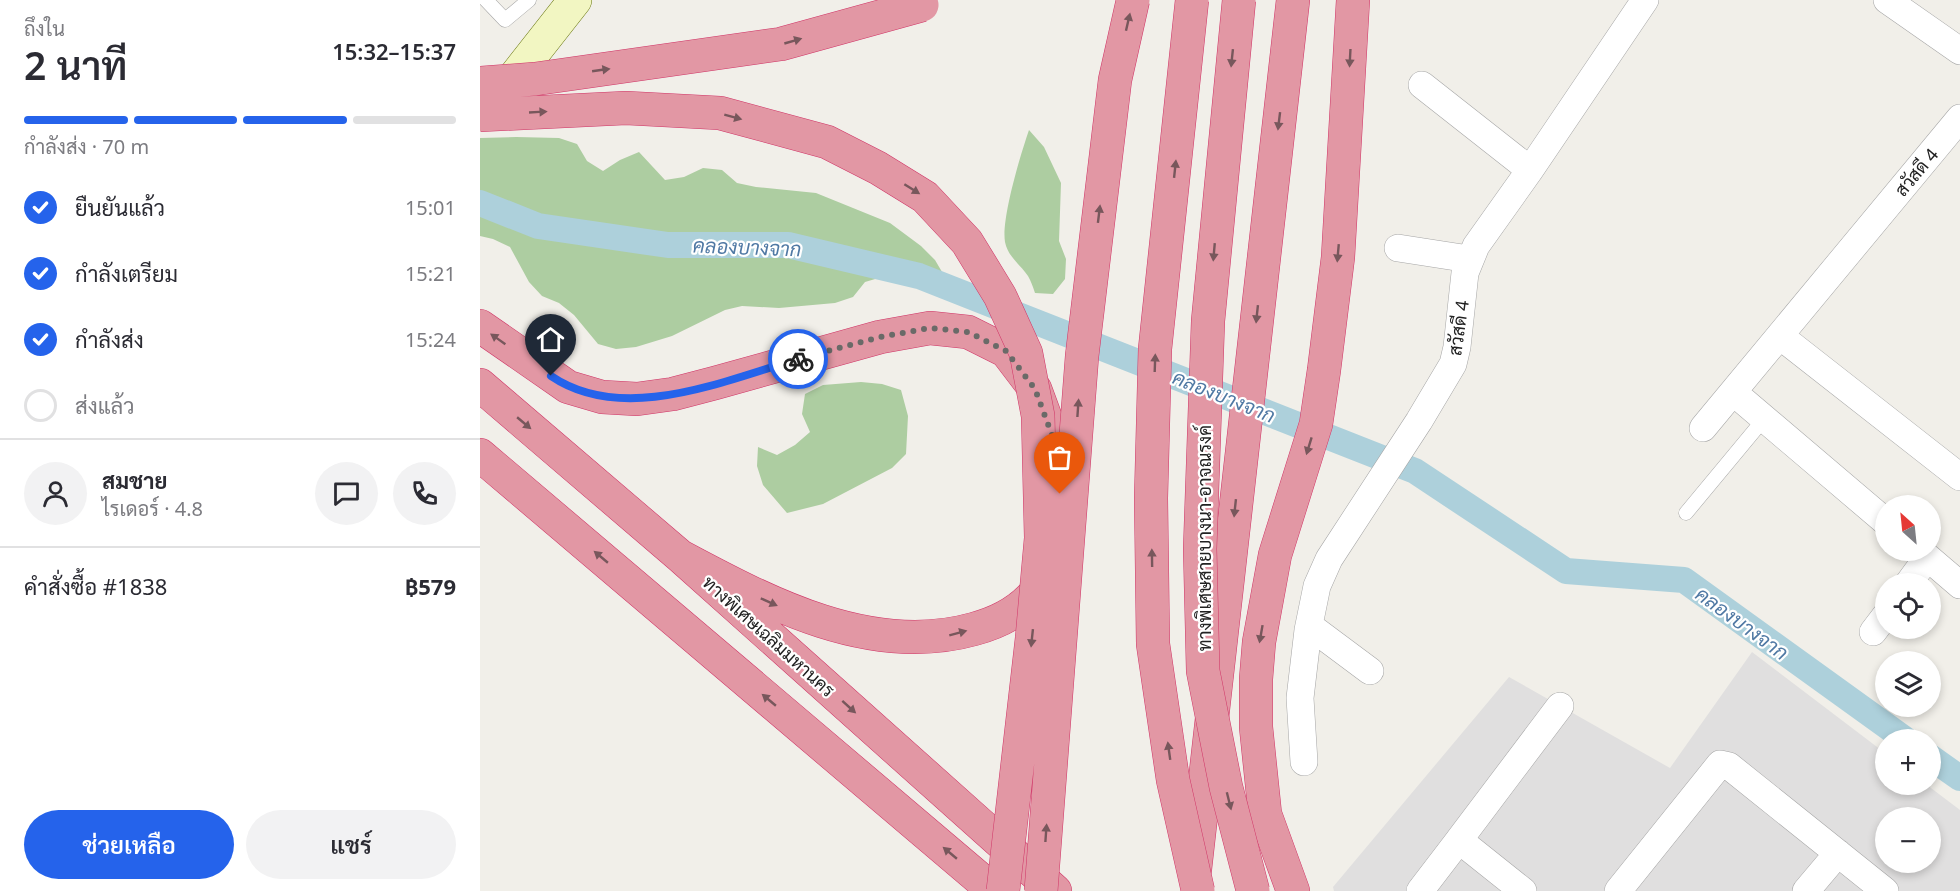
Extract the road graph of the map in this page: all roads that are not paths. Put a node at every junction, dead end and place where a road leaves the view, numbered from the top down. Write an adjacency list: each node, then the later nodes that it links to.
1 (486, 0): 2 (lane)
2 (529, 0)
3 (932, 0): 13 (highway, one-way to 3, bridge)
4 (1133, 0): 42 (highway, one-way to 4, bridge)
5 (1192, 0): 45 (highway, one-way to 5, bridge)
6 (1239, 0): 46 (highway, ทางพิเศษสายบางนา-อาจณรงค์, one-way to 46, bridge)
7 (1293, 0): 44 (highway, one-way to 44, bridge)
8 (1353, 0): 47 (highway, one-way to 47)
9 (1645, 0): 18 (street, สวัสดี 4)
10 (1887, 0): 12 (street)
11 (568, 3): 17 (street, bridge)
12 (1960, 51)
13 (480, 83)
14 (1422, 85): 18 (street)
15 (480, 115): 41 (highway, one-way to 41, bridge)
16 (1960, 118): 22 (street, สวัสดี 4)
17 (480, 121)
18 (1530, 170): 20 (street, สวัสดี 4)
19 (1398, 248): 20 (street)
20 (1469, 259): 34 (street, สวัสดี 4)
21 (480, 326): 31 (highway, one-way to 21)
22 (1780, 336): 24 (street, สวัสดี 4); 28 (street)
23 (480, 385): 31 (highway, ทางพิเศษเฉลิมมหานคร, one-way to 31)
24 (1732, 392): 25 (street); 26 (street, สวัสดี 4)
25 (1764, 419): 29 (lane); 30 (street)
26 (1702, 428)
27 (480, 455): 40 (highway, one-way to 27)
28 (1960, 477)
29 (1686, 513)
30 (1875, 513)
31 (680, 556): 43 (highway, ทางพิเศษเฉลิมมหานคร, one-way to 43)
32 (1931, 561): 33 (street)
33 (1960, 585)
34 (1308, 630): 35 (street); 37 (street, สวัสดี 4)
35 (1370, 671)
36 (1560, 706): 38 (street)
37 (1304, 762)
38 (1459, 840): 48 (street); 49 (street)
39 (1838, 853): 50 (street); 51 (street); 52 (street)
40 (994, 891)
41 (1003, 891)
42 (1041, 891)
43 (1055, 891)
44 (1192, 891)
45 (1198, 891)
46 (1252, 891)
47 (1293, 891)
48 (1420, 891)
49 (1523, 891)
50 (1618, 891)
51 (1806, 891)
52 (1885, 891)

